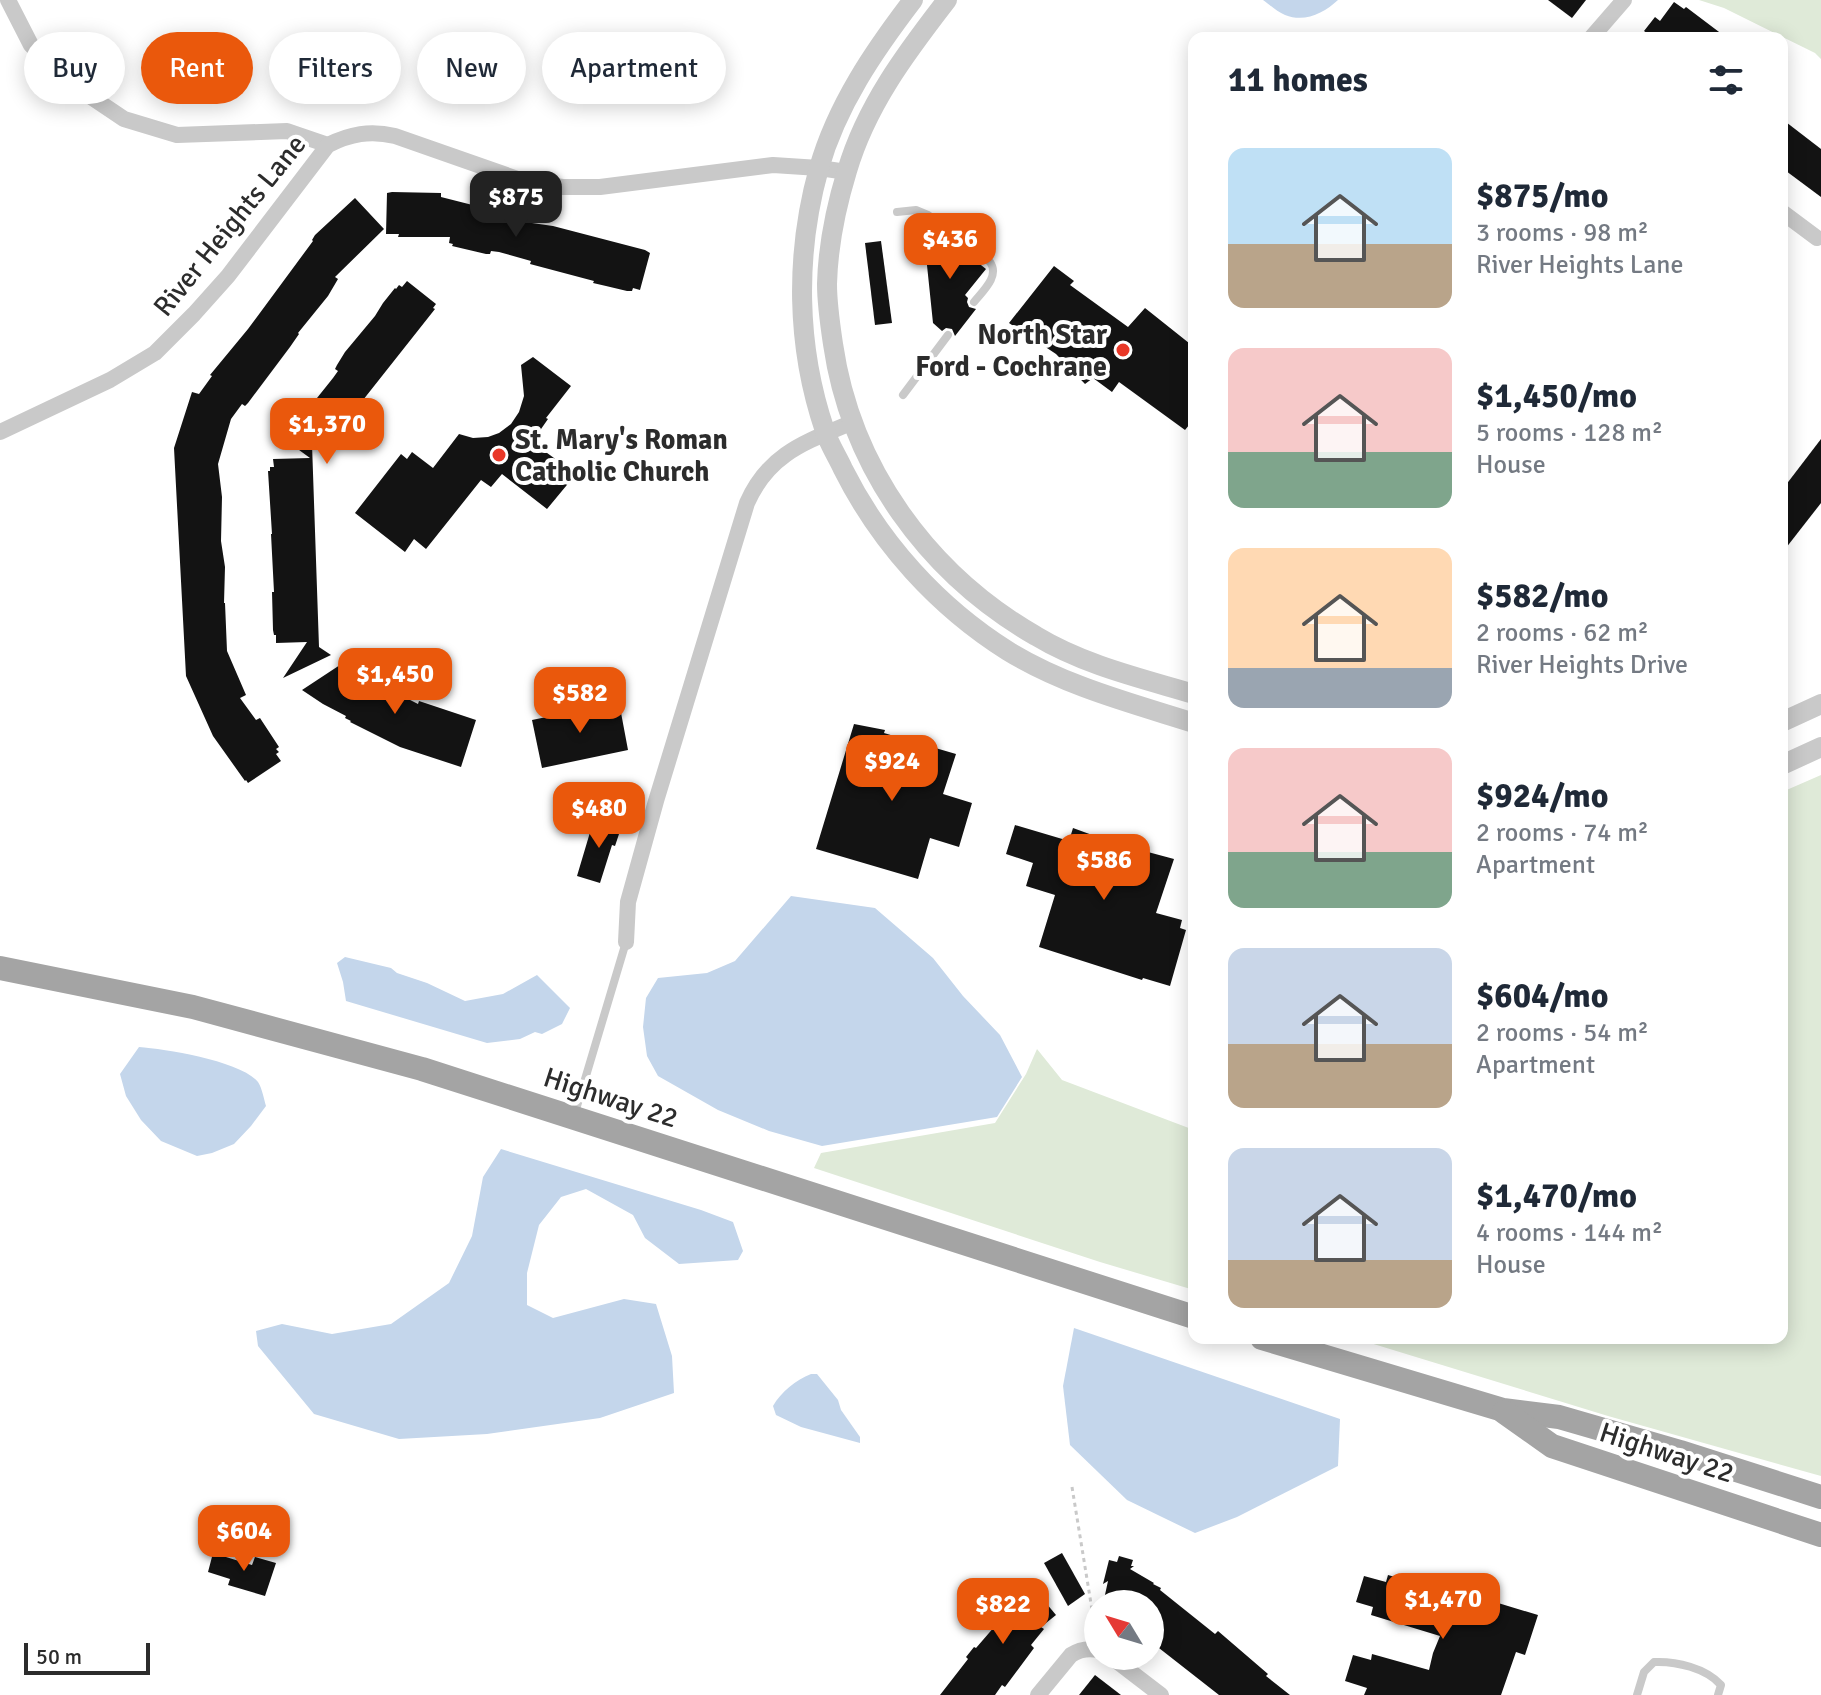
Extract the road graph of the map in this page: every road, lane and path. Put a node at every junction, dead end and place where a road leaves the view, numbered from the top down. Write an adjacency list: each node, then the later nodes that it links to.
1 (8, 0): 6 (street)
2 (913, 0): 7 (street)
3 (947, 0): 8 (street)
4 (1624, 0): 5 (street)
5 (1596, 32)
6 (328, 145): 7 (street, River Heights Lane); 16 (street, River Heights Lane)
7 (819, 168): 8 (street, River Heights Lane); 17 (street)
8 (847, 172): 15 (street)
9 (897, 212): 12 (lane)
10 (1788, 216): 11 (street)
11 (1817, 238)
12 (974, 302)
13 (948, 335): 14 (lane)
14 (903, 395)
15 (853, 422): 17 (street); 18 (street)
16 (0, 432)
17 (825, 434): 19 (street); 26 (street)
18 (1039, 638): 19 (street); 20 (street)
19 (1029, 663): 23 (street)
20 (1188, 692)
21 (1821, 704): 22 (street)
22 (1788, 719)
23 (1188, 721)
24 (1821, 747): 25 (street)
25 (1788, 762)
26 (626, 942): 28 (lane)
27 (0, 968): 28 (main road, Highway 22)
28 (574, 1116): 29 (main road, Highway 22)
29 (1188, 1315)
30 (1282, 1344): 31 (main road, Highway 22)
31 (1503, 1410): 33 (main road, Highway 22); 34 (main road, Highway 22)
32 (1072, 1487): 35 (path)
33 (1821, 1497)
34 (1821, 1535)
35 (1089, 1590)
36 (1084, 1650): 38 (street)
37 (1128, 1670): 39 (street)
38 (1038, 1695)
39 (1161, 1695)
40 (1637, 1695): 41 (lane)
41 (1718, 1695)

